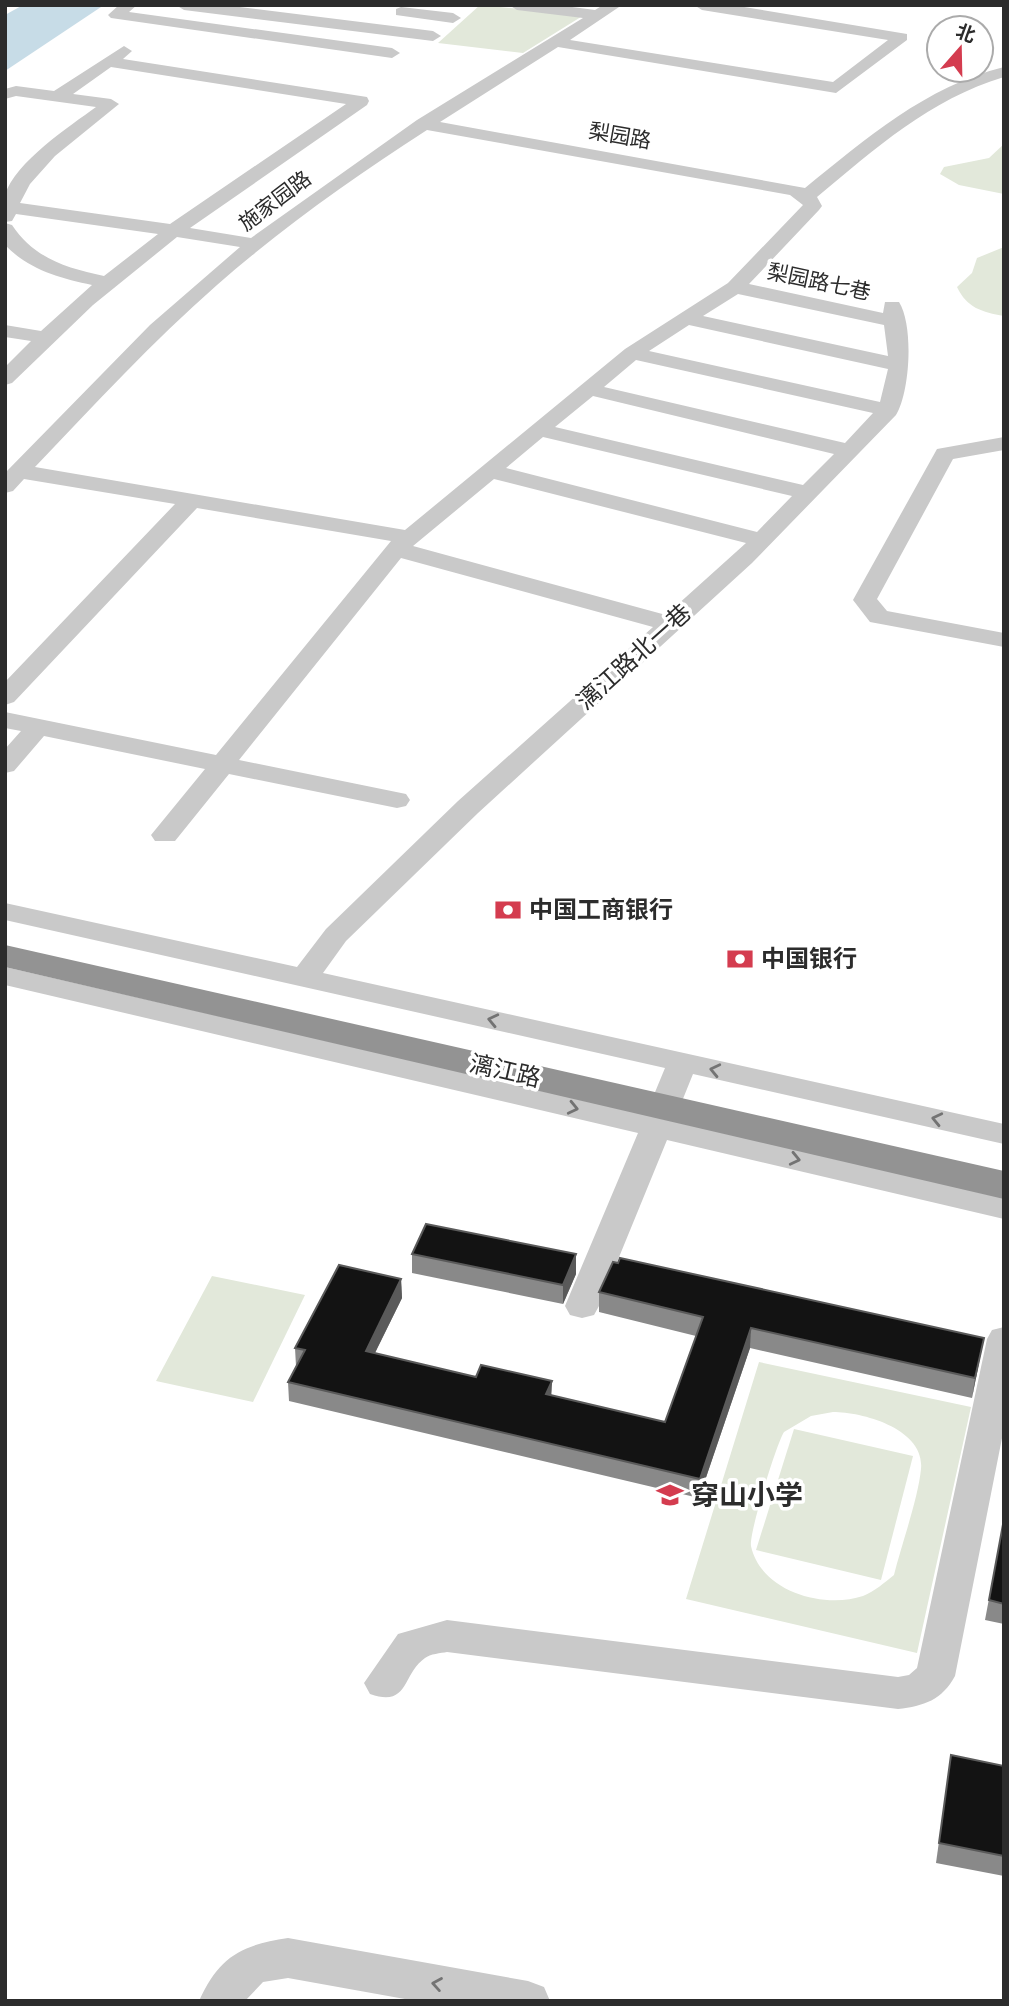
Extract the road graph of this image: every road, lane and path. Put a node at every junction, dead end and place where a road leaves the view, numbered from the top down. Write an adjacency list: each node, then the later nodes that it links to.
1 (129, 5): 10 (street)
2 (184, 5): 7 (street)
3 (517, 5): 5 (street)
4 (702, 5): 9 (street)
5 (606, 10): 9 (street, 施家园路)
6 (453, 18): 7 (street)
7 (345, 25): 8 (street); 10 (street)
8 (433, 36)
9 (556, 41): 18 (street, 施家园路)
10 (321, 44): 12 (street); 13 (street)
11 (128, 48): 14 (street)
12 (391, 53)
13 (300, 60)
14 (108, 62): 17 (street); 22 (street)
15 (1004, 72): 19 (street)
16 (5, 94): 17 (street)
17 (57, 97): 20 (street)
18 (423, 124): 19 (street, 梨园路); 23 (street, 施家园路)
19 (807, 196): 25 (street)
20 (6, 210): 22 (street)
21 (5, 229): 24 (street)
22 (176, 231): 23 (street); 24 (street)
23 (256, 244): 39 (street, 施家园路)
24 (107, 283): 29 (street)
25 (735, 287): 26 (street, 梨园路七巷); 27 (street)
26 (893, 314): 31 (street, 漓江路北一巷)
27 (683, 318): 30 (street); 31 (street)
28 (5, 331): 29 (street)
29 (43, 337): 32 (street)
30 (632, 353): 33 (street); 34 (street)
31 (900, 365): 34 (street, 漓江路北一巷)
32 (5, 379)
33 (588, 389): 35 (street); 37 (street)
34 (888, 410): 37 (street, 漓江路北一巷)
35 (539, 430): 38 (street); 40 (street)
36 (1004, 443): 45 (street)
37 (849, 451): 40 (street, 漓江路北一巷)
38 (490, 471): 42 (street); 43 (street)
39 (10, 480): 41 (street)
40 (808, 494): 42 (street, 漓江路北一巷)
41 (192, 500): 43 (street); 46 (street)
42 (762, 540): 44 (street, 漓江路北一巷)
43 (403, 544): 44 (street); 49 (street)
44 (671, 624): 57 (street, 漓江路北一巷)
45 (1004, 640)
46 (5, 697)
47 (5, 720): 48 (street)
48 (38, 726): 49 (street); 50 (street)
49 (221, 764): 51 (street); 52 (street)
50 (5, 765)
51 (397, 800)
52 (165, 835)
53 (5, 911): 57 (street)
54 (5, 931): 58 (highway, 漓江路)
55 (5, 956): 58 (highway, 漓江路)
56 (5, 976): 58 (street, one-way to 58)
57 (304, 978): 58 (street, one-way to 57)
58 (669, 1095): 59 (street, one-way to 58); 60 (highway, 漓江路); 61 (highway, 漓江路); 62 (street, one-way to 62); 63 (street)
59 (1004, 1134)
60 (1004, 1158)
61 (1004, 1185)
62 (1004, 1208)
63 (582, 1306)
64 (1004, 1339): 65 (street)
65 (384, 1683)
66 (221, 2001): 67 (street, one-way to 66)
67 (528, 2001)

